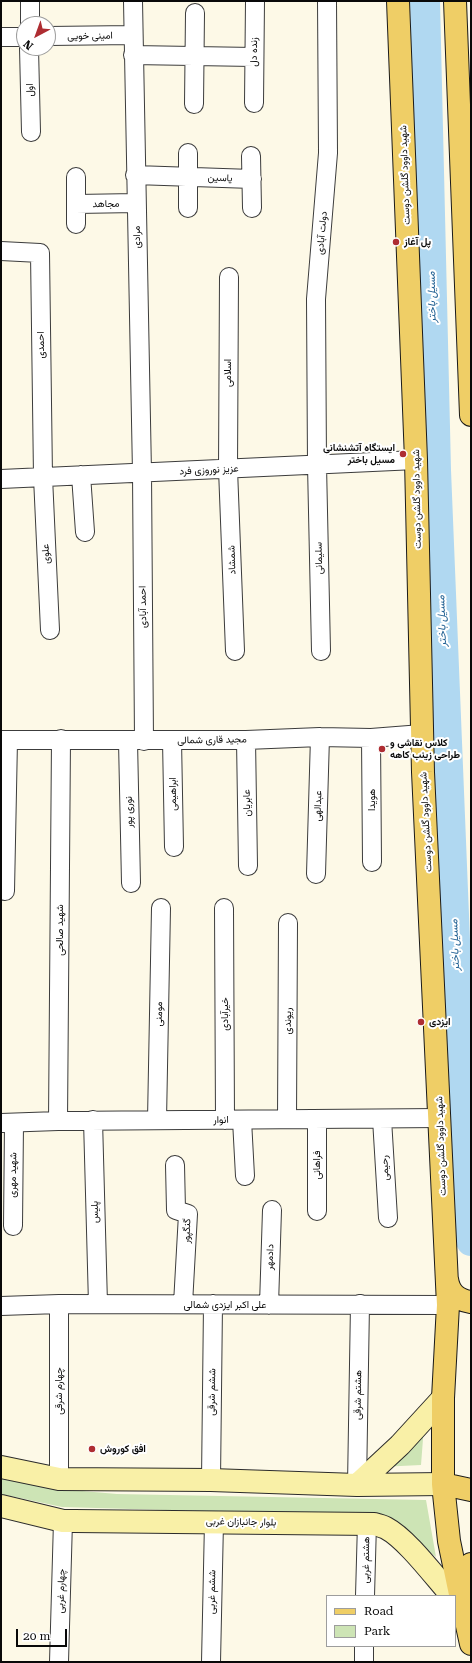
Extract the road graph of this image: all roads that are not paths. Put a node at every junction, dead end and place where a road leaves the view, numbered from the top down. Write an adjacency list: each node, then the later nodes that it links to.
1 (30, 1): 8 (street)
2 (133, 1): 10 (street, مرادی)
3 (255, 1): 16 (street, زنده دل)
4 (327, 1): 35 (street, دولت آبادی)
5 (398, 1): 34 (main road, شهید داوود گلشن دوست)
6 (455, 1): 33 (main road)
7 (195, 13): 15 (street)
8 (30, 16)
9 (56, 36): 10 (street, امینی خویی)
10 (132, 36): 13 (street, مرادی)
11 (1, 37): 12 (street)
12 (16, 37)
13 (133, 55): 15 (street); 22 (street, مرادی)
14 (29, 56): 19 (street, اول)
15 (194, 56): 16 (street); 18 (street)
16 (254, 57): 17 (street, زنده دل)
17 (254, 103)
18 (194, 104)
19 (31, 132)
20 (188, 153): 23 (street)
21 (251, 156): 25 (street)
22 (135, 175): 23 (street, یاسین); 27 (street, مرادی)
23 (188, 176): 25 (street, یاسین); 28 (street)
24 (76, 177): 26 (street)
25 (252, 179): 29 (street)
26 (76, 204): 27 (street, مجاهد); 30 (street)
27 (136, 204): 37 (street, مرادی)
28 (188, 208)
29 (252, 208)
30 (76, 224)
31 (1, 251): 39 (street, احمدی)
32 (229, 277): 36 (street, اسلامی)
33 (471, 415)
34 (416, 460): 35 (street, عزیز نوروزی فرد); 45 (main road, شهید داوود گلشن دوست)
35 (317, 465): 36 (street, عزیز نوروزی فرد); 44 (street, سلیمانی)
36 (228, 469): 37 (street, عزیز نوروزی فرد); 43 (street, شمشاد)
37 (142, 473): 38 (street, عزیز نوروزی فرد); 50 (street, احمد آبادی)
38 (81, 475): 39 (street, عزیز نوروزی فرد); 41 (street)
39 (43, 477): 40 (street, عزیز نوروزی فرد); 42 (street, علوی)
40 (1, 479)
41 (85, 532)
42 (50, 630)
43 (235, 651)
44 (321, 651)
45 (422, 734): 47 (street, مجید قاری شمالی); 62 (main road, شهید داوود گلشن دوست)
46 (320, 737): 47 (street, مجید قاری شمالی); 52 (street, مجید قاری شمالی); 56 (street, عبدالهی)
47 (371, 738): 54 (street, هویدا)
48 (61, 739): 49 (street, مجید قاری شمالی); 50 (street, مجید قاری شمالی); 69 (street, شهید صالحی)
49 (4, 740): 58 (street)
50 (136, 740): 51 (street, مجید قاری شمالی); 57 (street, نوری پور)
51 (172, 740): 52 (street, مجید قاری شمالی); 53 (street, ابراهیمی)
52 (246, 740): 55 (street, عابریان)
53 (174, 847)
54 (372, 862)
55 (248, 866)
56 (316, 874)
57 (131, 883)
58 (5, 891)
59 (161, 908): 67 (street, مومنی)
60 (224, 908): 68 (street, خیرآبادی)
61 (288, 923): 63 (street, ریوندی)
62 (440, 1118): 65 (street, انوار); 77 (main road, شهید داوود گلشن دوست)
63 (287, 1119): 64 (street, انوار); 68 (street, انوار)
64 (317, 1119): 65 (street, انوار); 74 (street, فراهانی)
65 (382, 1119): 75 (street, رحیمی)
66 (93, 1120): 67 (street, انوار); 69 (street, انوار); 80 (street, پلیس)
67 (157, 1120): 68 (street, انوار)
68 (233, 1120): 72 (street, خیرآبادی)
69 (58, 1121): 70 (street, انوار)
70 (7, 1123): 76 (street, شهید مهری)
71 (175, 1165): 81 (street, گنگپور)
72 (245, 1176)
73 (272, 1210): 84 (street, دادمهر)
74 (317, 1211)
75 (388, 1218)
76 (13, 1226)
77 (447, 1277): 78 (main road); 85 (main road, شهید داوود گلشن دوست)
78 (471, 1302)
79 (59, 1304): 80 (street, علی اکبر ایزدی شمالی); 86 (street, علی اکبر ایزدی شمالی); 89 (street, چهارم شرقی)
80 (98, 1304): 81 (street, علی اکبر ایزدی شمالی)
81 (183, 1304): 82 (street, علی اکبر ایزدی شمالی)
82 (213, 1304): 84 (street, علی اکبر ایزدی شمالی); 90 (street, ششم شرقی)
83 (360, 1304): 84 (street, علی اکبر ایزدی شمالی); 85 (street, علی اکبر ایزدی شمالی); 92 (street, هشتم شرقی)
84 (268, 1305)
85 (448, 1305): 87 (main road, شهید داوود گلشن دوست)
86 (1, 1306)
87 (443, 1398): 91 (main road, شهید داوود گلشن دوست); 92 (main road)
88 (1, 1467): 89 (main road)
89 (59, 1479): 90 (main road)
90 (211, 1480): 92 (main road)
91 (443, 1484): 92 (main road); 93 (main road); 101 (main road, شهید داوود گلشن دوست)
92 (357, 1485)
93 (471, 1490)
94 (1, 1506): 95 (main road, بلوار جانبازان غربی)
95 (63, 1521): 96 (main road, بلوار جانبازان غربی); 104 (street, چهارم غربی)
96 (214, 1522): 97 (main road, بلوار جانبازان غربی); 105 (street, ششم غربی)
97 (367, 1523): 99 (street, هشتم غربی); 100 (main road, بلوار جانبازان غربی)
98 (471, 1564): 101 (main road)
99 (365, 1595)
100 (453, 1595)
101 (457, 1599): 102 (main road, شهید داوود گلشن دوست)
102 (471, 1644)
103 (364, 1647): 106 (street)
104 (58, 1662)
105 (211, 1662)
106 (364, 1662)

